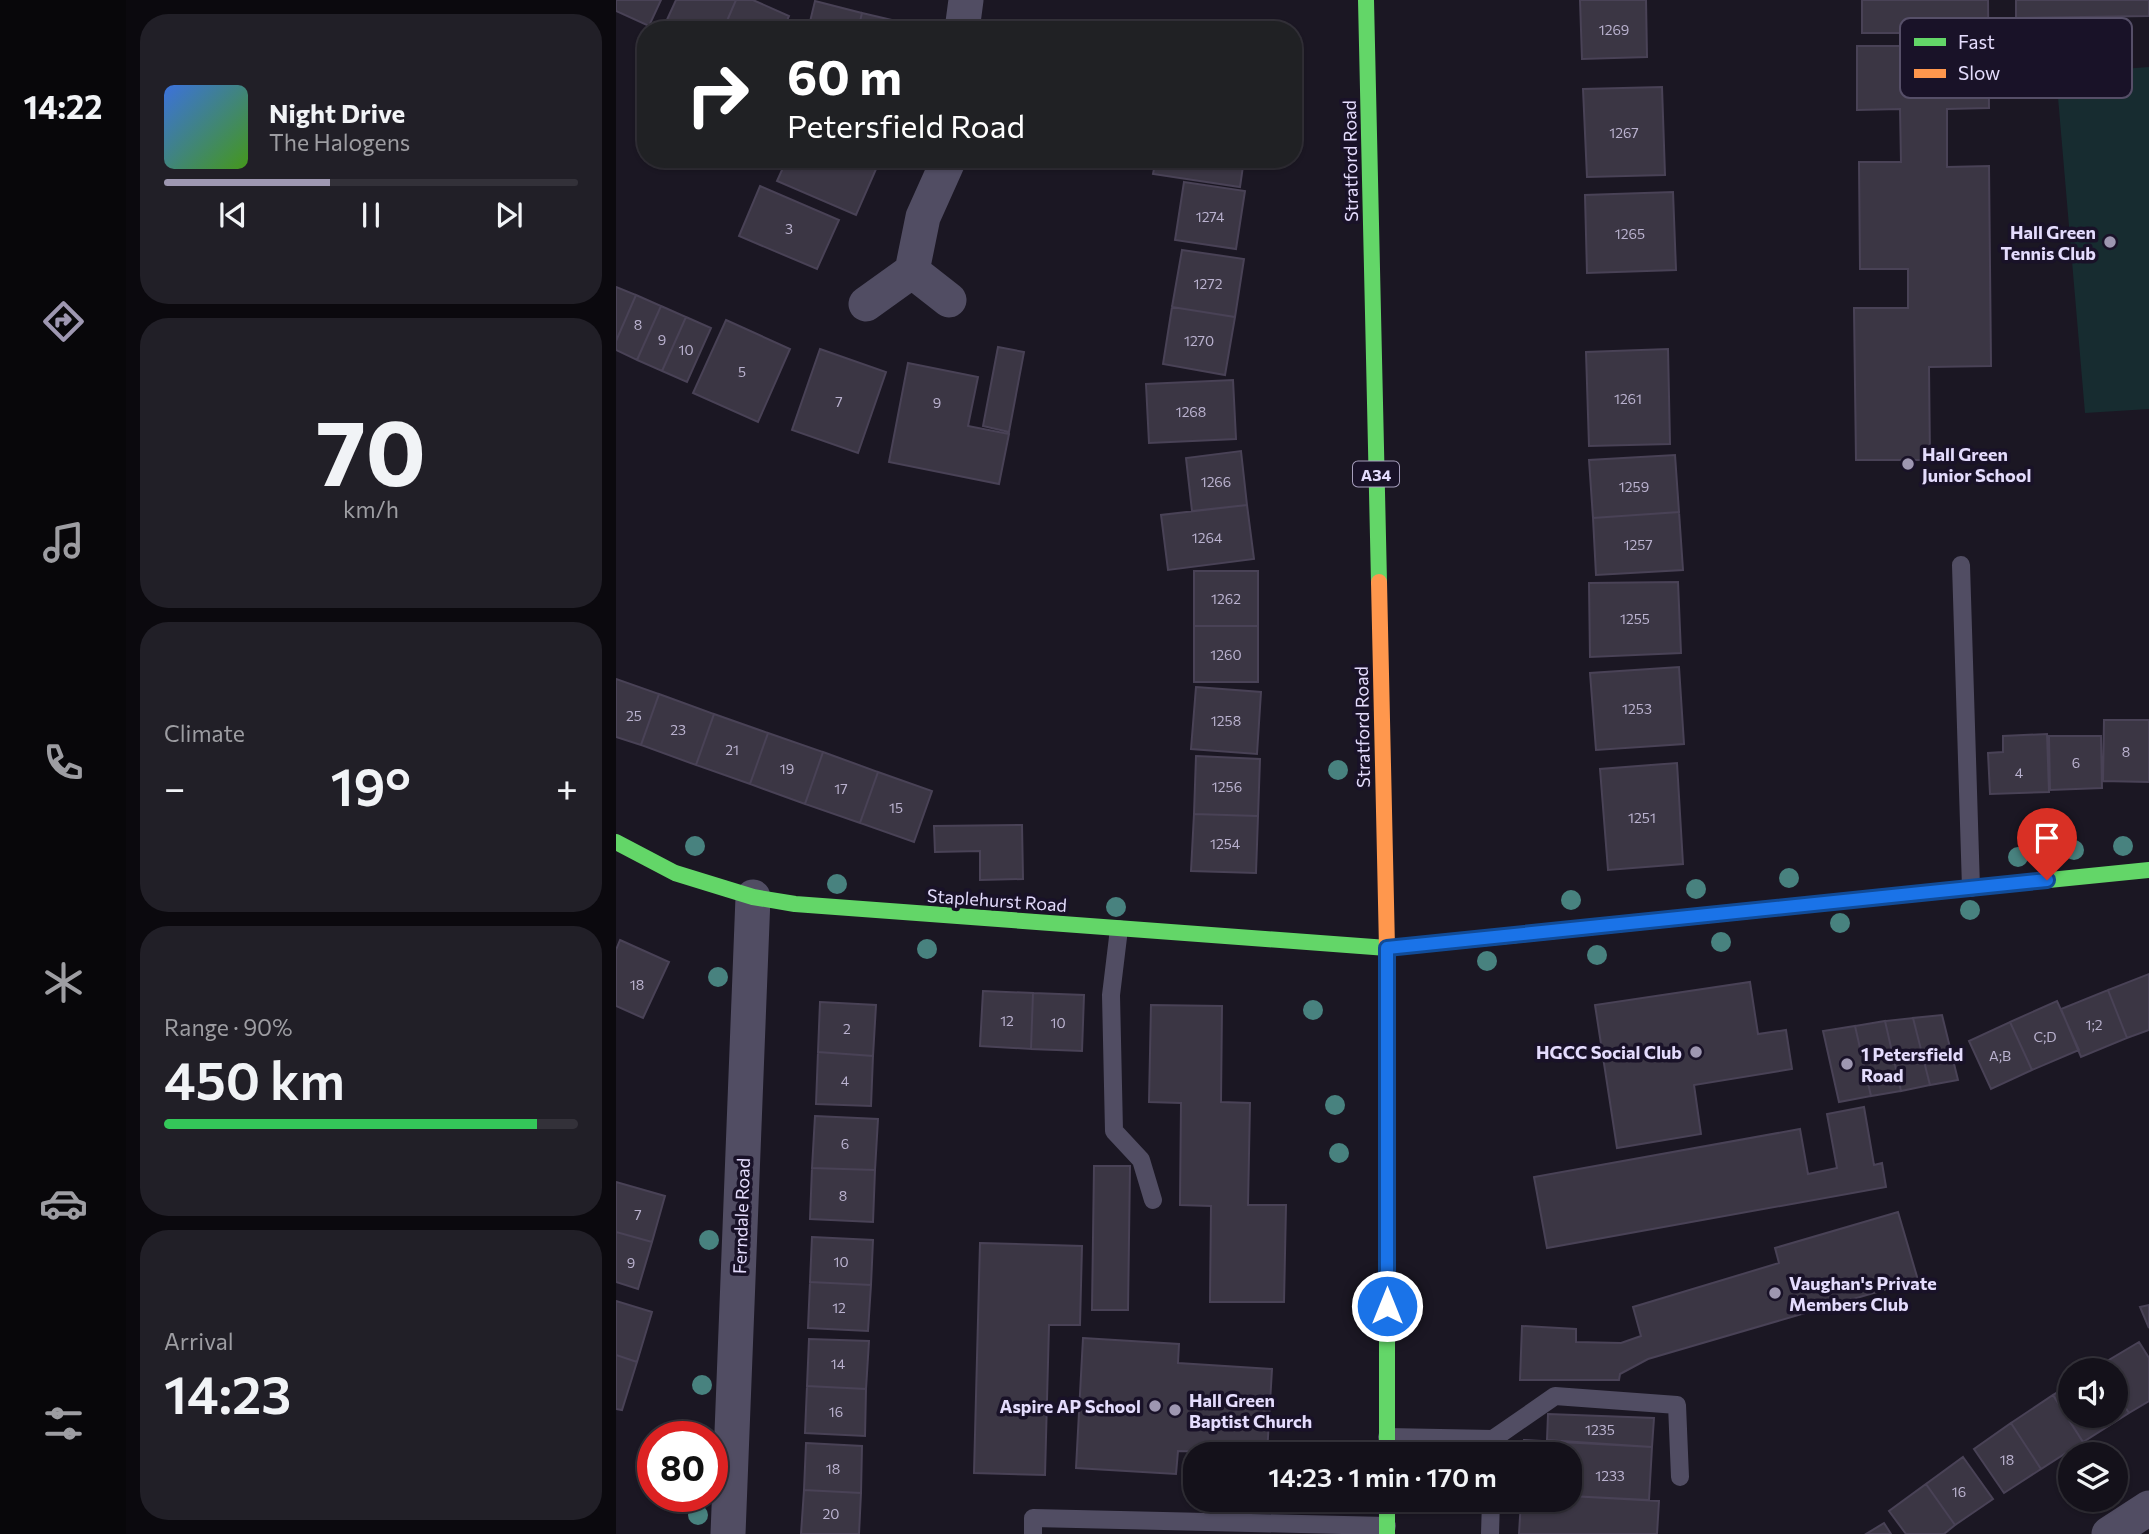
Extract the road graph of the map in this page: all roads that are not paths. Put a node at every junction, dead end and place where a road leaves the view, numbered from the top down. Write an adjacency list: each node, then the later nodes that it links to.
1 (966, 0): 3 (street)
2 (1366, 0): 14 (main road, Stratford Road / A34)
3 (963, 21)
4 (945, 168): 5 (street)
5 (912, 271): 6 (street); 7 (street)
6 (949, 300)
7 (866, 304)
8 (1961, 565): 11 (lane)
9 (616, 842): 12 (main road, Staplehurst Road)
10 (2149, 870): 11 (main road, Staplehurst Road)
11 (1971, 888): 14 (main road, Staplehurst Road)
12 (753, 897): 13 (main road, Staplehurst Road); 23 (street, Ferndale Road)
13 (1119, 929): 14 (main road, Staplehurst Road); 15 (lane)
14 (1387, 948): 16 (main road, Stratford Road / A34)
15 (1153, 1200)
16 (1387, 1442)
17 (1499, 1442): 18 (lane)
18 (1680, 1477)
19 (2149, 1508): 26 (street)
20 (1387, 1512): 22 (main road)
21 (1491, 1512): 25 (lane)
22 (1387, 1530): 24 (lane)
23 (728, 1534)
24 (1033, 1534)
25 (1490, 1534)
26 (2109, 1534)

